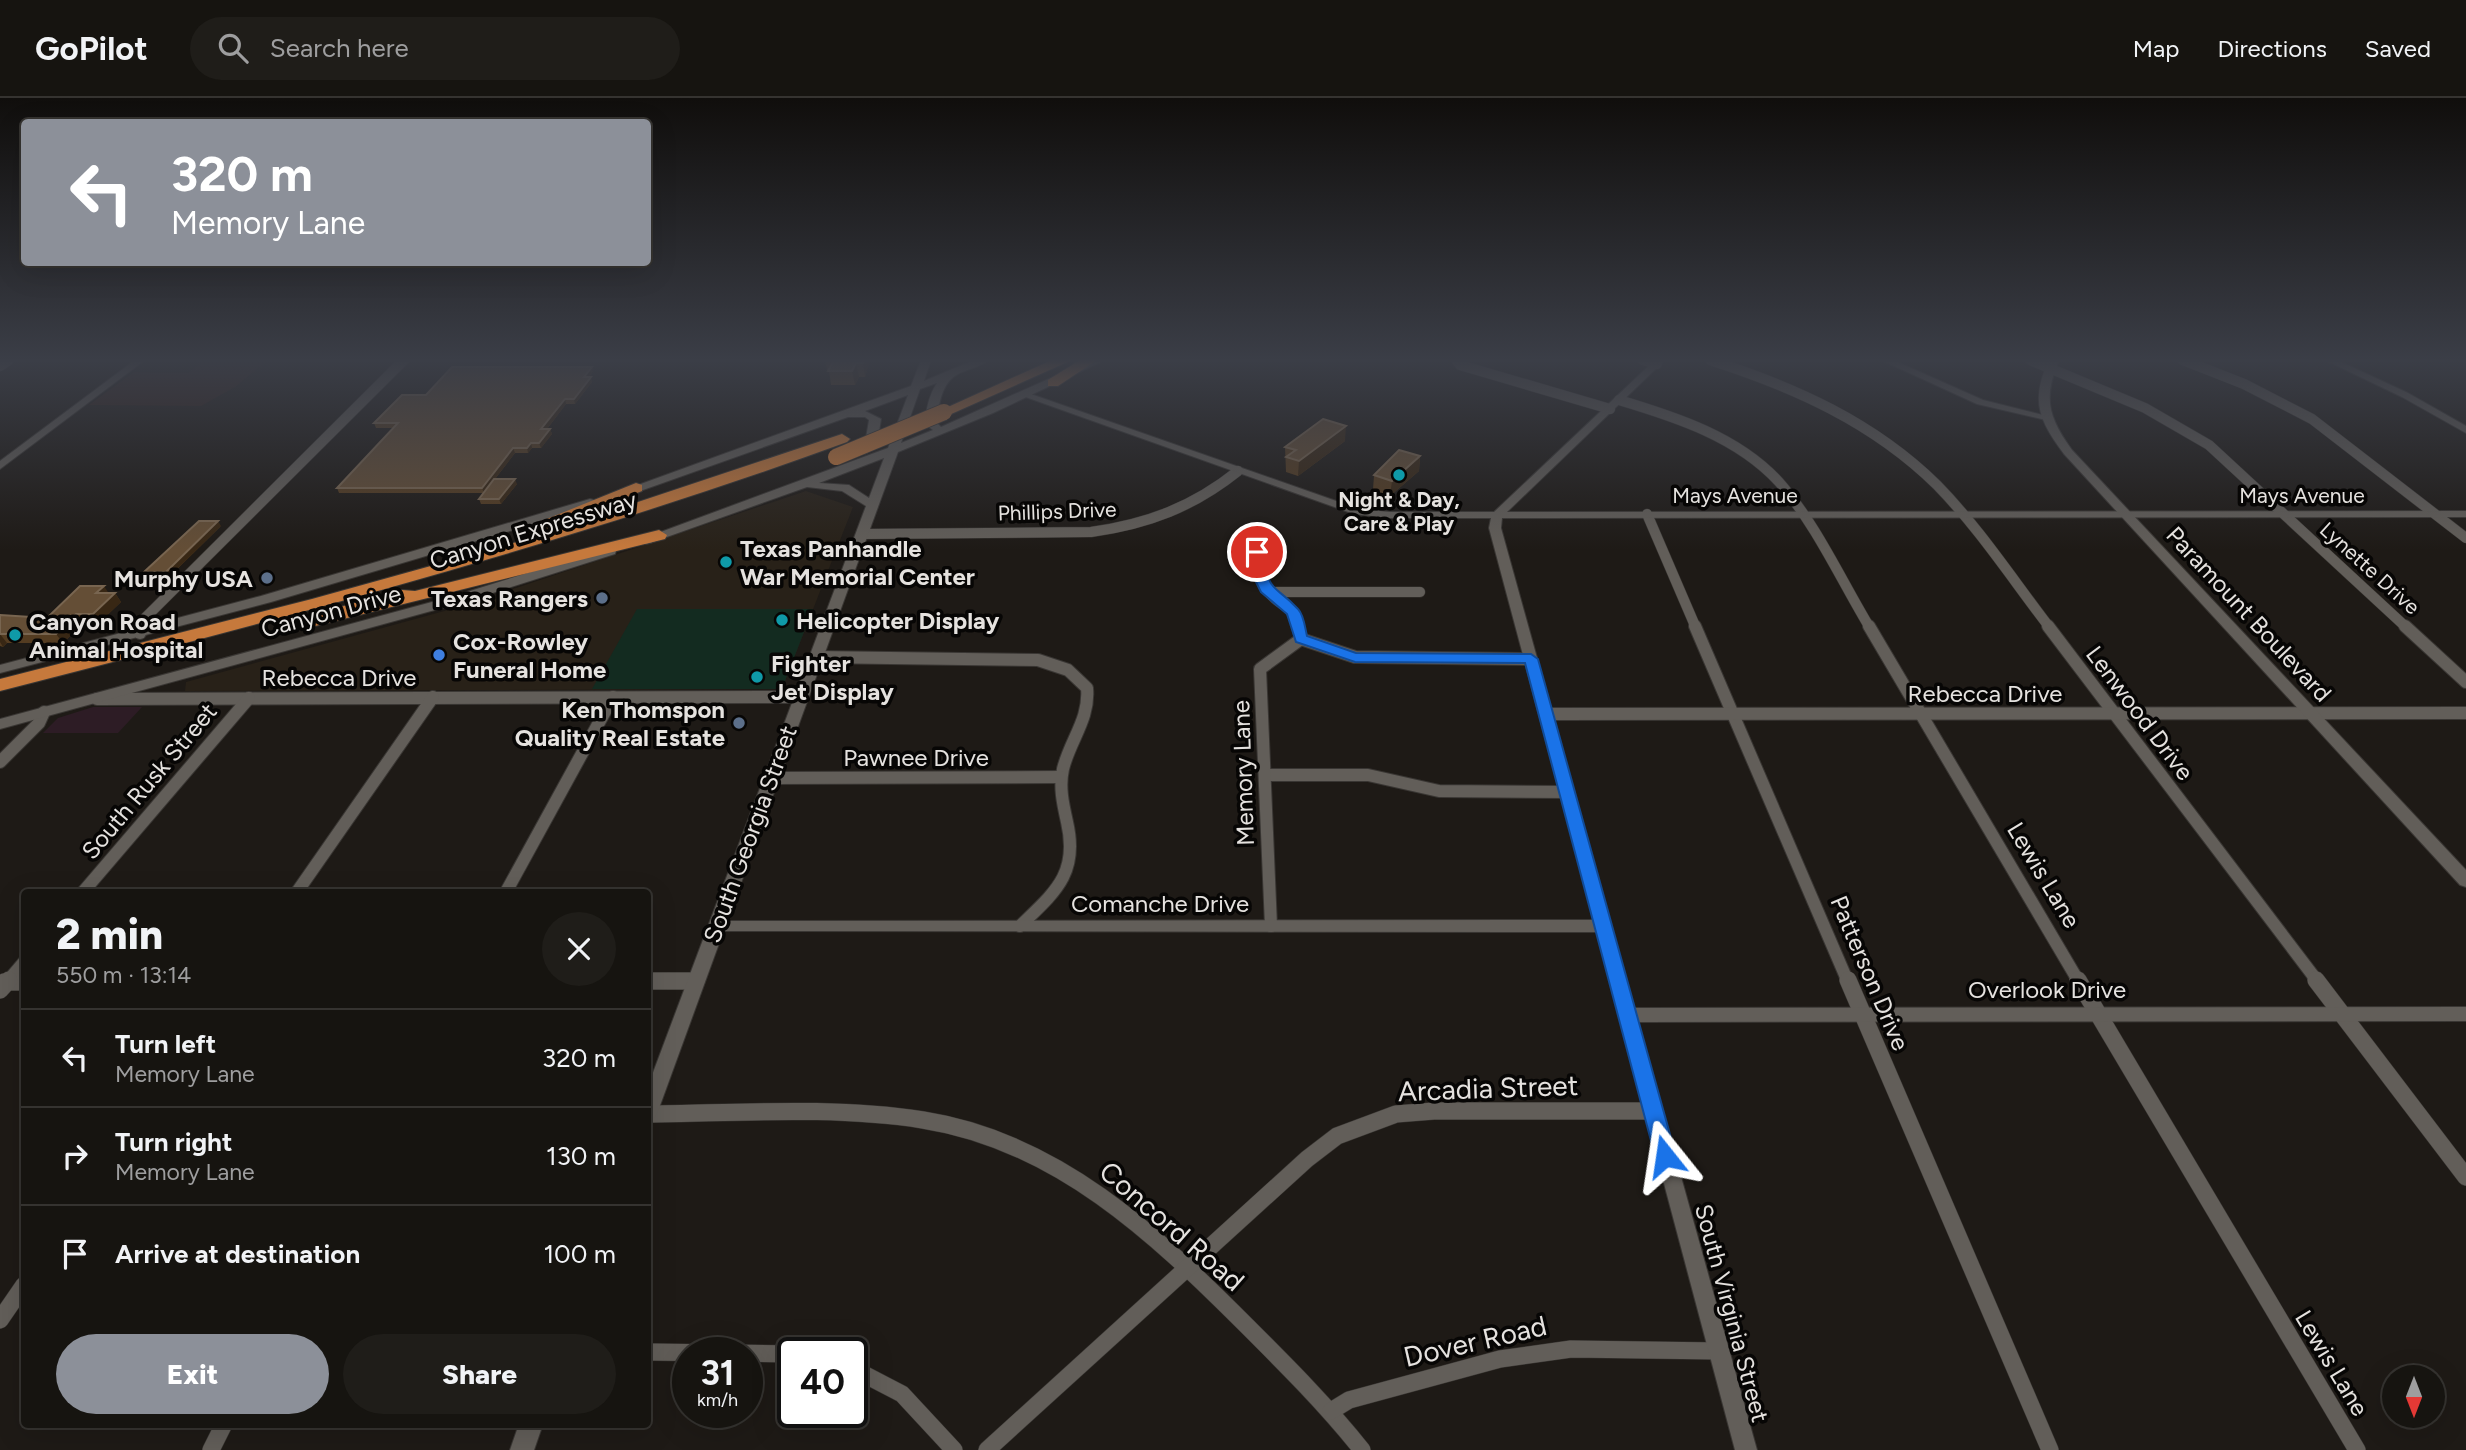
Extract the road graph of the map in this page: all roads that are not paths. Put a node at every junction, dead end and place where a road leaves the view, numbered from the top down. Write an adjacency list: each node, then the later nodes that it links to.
1 (57, 423): 18 (street)
2 (341, 423): 38 (street)
3 (821, 423): 21 (main road, Canyon Drive)
4 (876, 423): 17 (main road)
5 (902, 423): 16 (main road, South Georgia Street)
6 (907, 423): 37 (highway, Canyon Expressway)
7 (926, 423): 17 (highway, Canyon Expressway, bridge)
8 (933, 423): 16 (main road, Canyon Drive)
9 (1104, 423): 19 (street, Mays Avenue)
10 (1594, 423): 27 (street)
11 (1688, 423): 28 (street, Lewis Lane)
12 (1859, 423): 29 (street, Lenwood Drive)
13 (2050, 423): 30 (main road, Paramount Boulevard)
14 (2177, 423): 24 (street, Lynette Drive)
15 (2317, 423): 25 (street)
16 (892, 450): 17 (main road, Canyon Drive); 22 (main road, South Georgia Street)
17 (839, 463): 20 (main road, Canyon Drive); 37 (highway, Canyon Expressway)
18 (0, 466)
19 (1238, 471): 27 (street, Mays Avenue); 31 (street, Phillips Drive)
20 (800, 487): 22 (main road); 32 (main road, Canyon Drive)
21 (636, 488): 37 (highway); 38 (main road, Canyon Drive)
22 (872, 505): 31 (main road, South Georgia Street)
23 (1647, 514): 27 (street, Mays Avenue); 28 (street, Mays Avenue); 58 (street, Patterson Drive)
24 (2283, 514): 25 (street, Mays Avenue); 30 (street, Mays Avenue); 44 (street, Lynette Drive)
25 (2436, 514): 26 (street, Mays Avenue); 33 (street)
26 (2466, 514)
27 (1497, 515): 41 (street, South Virginia Street)
28 (1803, 515): 29 (street, Mays Avenue); 59 (street, Lewis Lane)
29 (1964, 515): 30 (street, Mays Avenue); 54 (street, Lenwood Drive)
30 (2127, 516): 55 (main road, Paramount Boulevard)
31 (862, 534): 40 (main road, South Georgia Street)
32 (659, 535): 37 (highway); 43 (main road, Canyon Drive)
33 (2466, 538)
34 (1257, 552): 35 (street)
35 (1268, 592): 36 (street); 39 (street)
36 (1420, 592)
37 (360, 600): 45 (highway, Canyon Expressway); 52 (highway, Canyon Expressway)
38 (140, 633): 42 (main road, Canyon Drive)
39 (1301, 639): 41 (street); 62 (street, Memory Lane)
40 (816, 657): 46 (main road, South Georgia Street); 63 (street)
41 (1531, 659): 57 (street, South Virginia Street)
42 (0, 668)
43 (173, 678): 50 (main road, Canyon Drive); 51 (street)
44 (2466, 682)
45 (0, 685)
46 (801, 696): 48 (street, Rebecca Drive); 64 (main road, South Georgia Street)
47 (433, 697): 48 (street, Rebecca Drive); 49 (street, Rebecca Drive); 68 (street)
48 (613, 697): 69 (street)
49 (249, 698): 51 (street, Rebecca Drive); 67 (street, South Rusk Street)
50 (97, 699): 51 (street, Rebecca Drive); 53 (main road, Canyon Drive)
51 (171, 699)
52 (0, 700)
53 (44, 712): 60 (main road, Canyon Drive); 61 (street)
54 (2114, 713): 55 (street, Rebecca Drive); 59 (street, Rebecca Drive); 81 (street, Lenwood Drive)
55 (2311, 713): 56 (street, Rebecca Drive); 66 (main road, Paramount Boulevard)
56 (2466, 713)
57 (1546, 714): 58 (street, Rebecca Drive); 65 (street, South Virginia Street)
58 (1733, 714): 59 (street, Rebecca Drive); 79 (street, Patterson Drive)
59 (1921, 714): 80 (street, Lewis Lane)
60 (0, 724)
61 (0, 762)
62 (1265, 775): 65 (street); 71 (street, Memory Lane)
63 (1061, 777): 64 (street, Pawnee Drive); 70 (street)
64 (771, 778): 73 (main road, South Georgia Street)
65 (1567, 792): 72 (street, South Virginia Street)
66 (2466, 881)
67 (86, 889)
68 (300, 889)
69 (508, 889)
70 (1020, 926): 71 (street, Comanche Drive); 73 (street, Comanche Drive)
71 (1271, 926): 72 (street, Comanche Drive)
72 (1603, 926): 83 (street, South Virginia Street)
73 (716, 927): 76 (main road, South Georgia Street)
74 (21, 964): 78 (street)
75 (651, 981): 76 (street)
76 (696, 981): 84 (main road, South Georgia Street)
77 (21, 982): 78 (street)
78 (2, 985)
79 (1863, 1014): 80 (street, Overlook Drive); 83 (street, Overlook Drive); 104 (street, Patterson Drive)
80 (2100, 1014): 81 (street, Overlook Drive); 105 (street, Lewis Lane)
81 (2344, 1014): 82 (street, Overlook Drive); 87 (street, Lenwood Drive)
82 (2466, 1014)
83 (1628, 1015): 85 (street, South Virginia Street)
84 (651, 1105)
85 (1653, 1111): 88 (street, Arcadia Street); 91 (street, South Virginia Street)
86 (651, 1113): 88 (street, Concord Road)
87 (2466, 1177)
88 (1189, 1268): 95 (street, Concord Road); 101 (street, Arcadia Street)
89 (21, 1289): 90 (street)
90 (0, 1320)
91 (1719, 1351): 95 (street, Dover Road); 103 (street, South Virginia Street)
92 (651, 1352): 93 (street)
93 (777, 1354)
94 (868, 1376): 100 (street)
95 (1331, 1411): 102 (street, Concord Road)
96 (222, 1428): 98 (street)
97 (530, 1428): 99 (main road)
98 (211, 1450)
99 (522, 1450)
100 (954, 1450)
101 (987, 1450)
102 (1362, 1450)
103 (1746, 1450)
104 (2050, 1450)
105 (2357, 1450)

